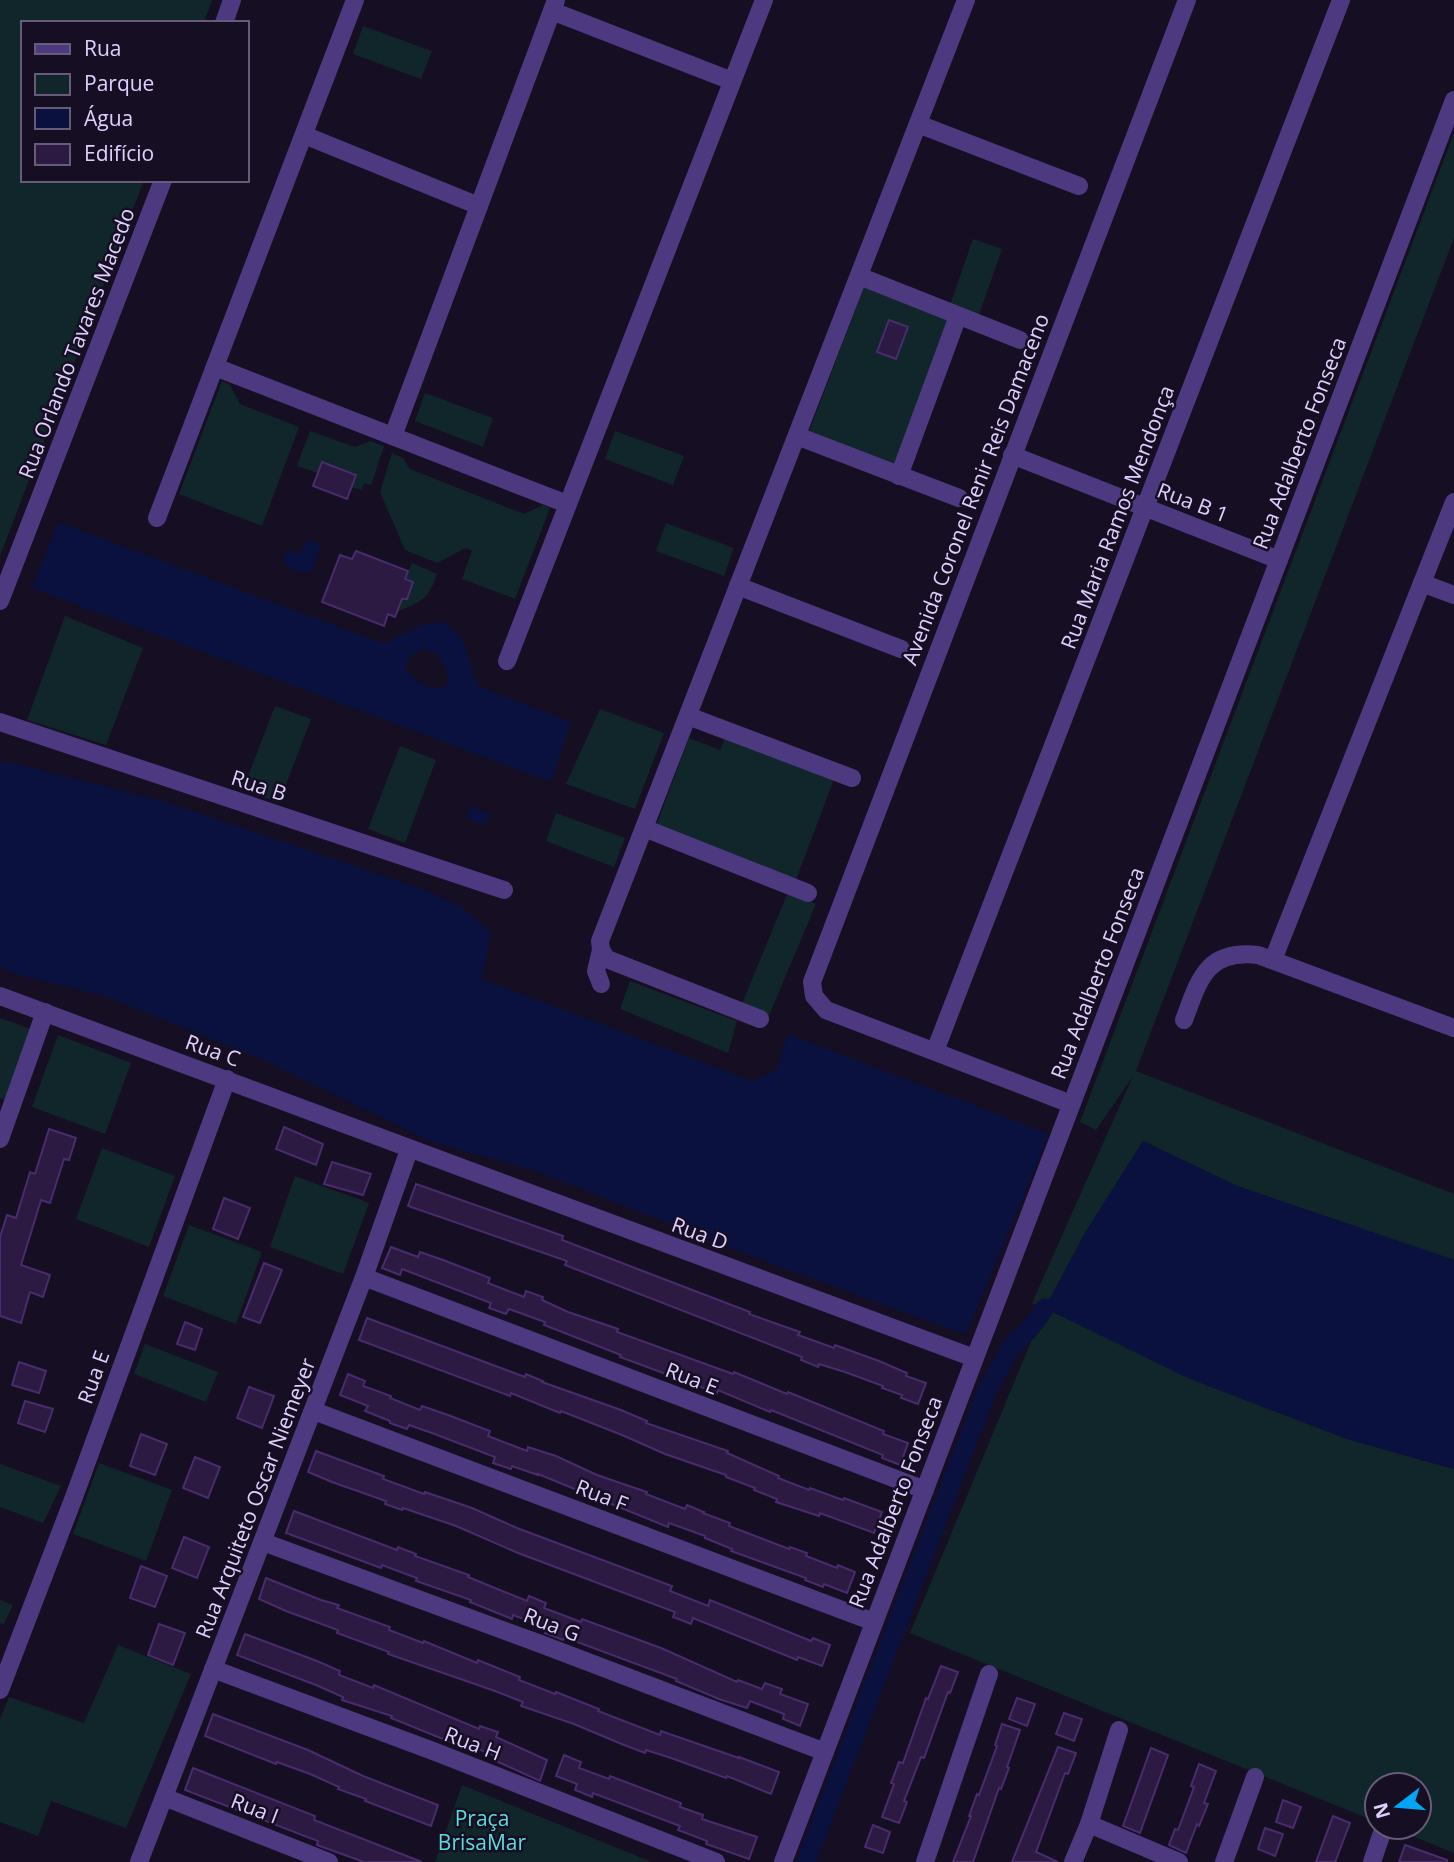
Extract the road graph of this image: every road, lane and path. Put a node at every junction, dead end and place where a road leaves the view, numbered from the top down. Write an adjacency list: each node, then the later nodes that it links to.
1 (233, 0): 8 (street)
2 (355, 0): 12 (street)
3 (764, 0): 9 (street)
4 (966, 0): 11 (street)
5 (1187, 0): 22 (street, Avenida Coronel Renir Reis Damaceno)
6 (1341, 0): 27 (street, Rua Maria Ramos Mendonça)
7 (554, 6): 9 (street); 15 (street)
8 (225, 21)
9 (732, 81): 26 (street)
10 (1454, 100): 29 (street, Rua Adalberto Fonseca)
11 (918, 124): 14 (street); 16 (street)
12 (304, 135): 15 (street); 19 (street)
13 (162, 182): 33 (street, Rua Orlando Tavares Macedo)
14 (1079, 186)
15 (479, 206): 20 (street)
16 (859, 276): 17 (street); 21 (street)
17 (958, 316): 18 (street); 23 (street)
18 (1020, 340)
19 (215, 367): 20 (street); 28 (street)
20 (393, 436): 26 (street)
21 (797, 436): 23 (street); 31 (street)
22 (1012, 455): 27 (street, Rua B 1); 50 (street, Avenida Coronel Renir Reis Damaceno)
23 (899, 476): 24 (street)
24 (959, 498)
25 (1454, 502): 30 (street)
26 (567, 504): 35 (street)
27 (1145, 507): 29 (street, Rua B 1); 50 (street, Rua Maria Ramos Mendonça)
28 (157, 519)
29 (1279, 560): 52 (street, Rua Adalberto Fonseca)
30 (1422, 583): 32 (street); 43 (street)
31 (738, 586): 34 (street); 36 (street)
32 (1454, 595)
33 (0, 601)
34 (901, 649)
35 (507, 661)
36 (688, 716): 38 (street); 39 (street)
37 (0, 722): 40 (street, Rua B)
38 (852, 778)
39 (644, 828): 41 (street); 42 (street)
40 (504, 890)
41 (808, 893)
42 (601, 950): 44 (street); 47 (street)
43 (1273, 960): 48 (street); 49 (street)
44 (601, 984)
45 (0, 996): 46 (street, Rua C)
46 (45, 1012): 51 (street, Rua C); 53 (street)
47 (760, 1019)
48 (1184, 1020)
49 (1453, 1023)
50 (935, 1051): 52 (street)
51 (227, 1079): 54 (street, Rua C); 63 (street, Rua E)
52 (1071, 1104): 56 (street, Rua Adalberto Fonseca)
53 (0, 1139)
54 (410, 1150): 55 (street, Rua Arquiteto Oscar Niemeyer); 56 (street, Rua D)
55 (365, 1277): 57 (street, Rua Arquiteto Oscar Niemeyer); 58 (street, Rua E)
56 (974, 1358): 58 (street, Rua Adalberto Fonseca)
57 (314, 1410): 59 (street, Rua Arquiteto Oscar Niemeyer); 60 (street, Rua F)
58 (925, 1490): 60 (street, Rua Adalberto Fonseca)
59 (263, 1542): 61 (street, Rua Arquiteto Oscar Niemeyer); 65 (street, Rua G)
60 (874, 1622): 65 (street, Rua Adalberto Fonseca)
61 (213, 1669): 67 (street, Rua Arquiteto Oscar Niemeyer); 73 (street, Rua H)
62 (989, 1674): 75 (street)
63 (0, 1690)
64 (1119, 1730): 68 (street)
65 (825, 1752): 74 (street, Rua Adalberto Fonseca)
66 (1255, 1777): 78 (street)
67 (164, 1797): 70 (street, Rua I); 71 (street, Rua Arquiteto Oscar Niemeyer)
68 (1088, 1824): 76 (street); 77 (street)
69 (1379, 1841): 79 (street)
70 (294, 1855): 72 (street, Rua I)
71 (139, 1862)
72 (329, 1862)
73 (716, 1862)
74 (783, 1862)
75 (925, 1862)
76 (1073, 1862)
77 (1179, 1862)
78 (1224, 1862)
79 (1372, 1862)

